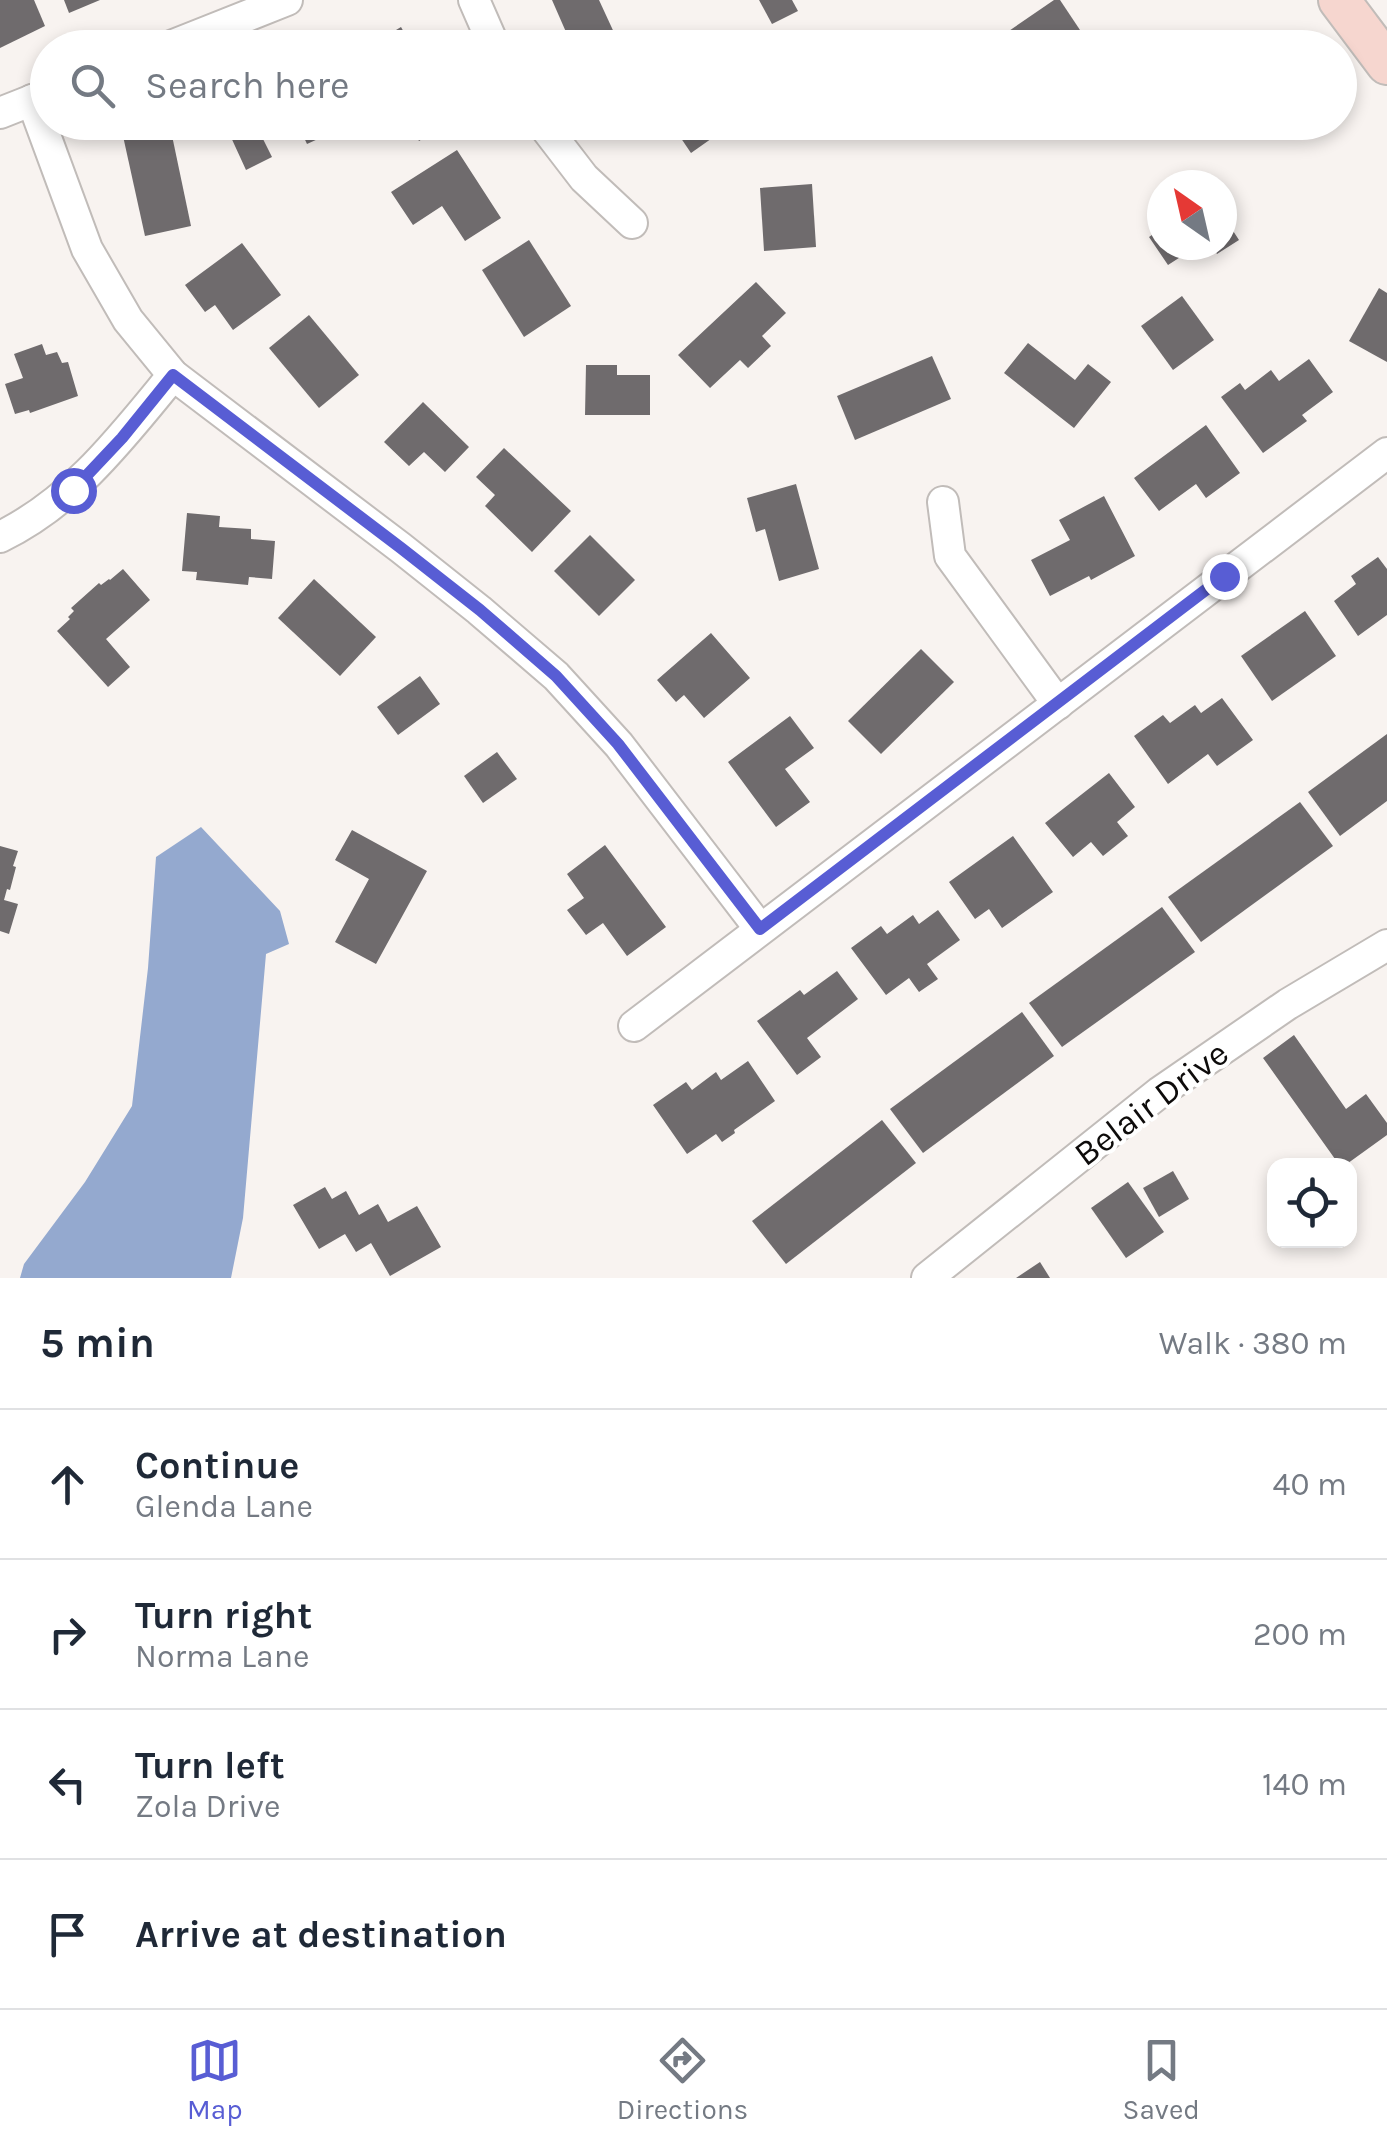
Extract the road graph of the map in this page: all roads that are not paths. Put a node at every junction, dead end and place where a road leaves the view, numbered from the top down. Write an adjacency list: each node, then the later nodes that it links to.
1 (287, 0): 4 (street)
2 (474, 0): 5 (street)
3 (1339, 0): 6 (main road)
4 (211, 30)
5 (487, 30)
6 (1387, 64)
7 (30, 101): 8 (street)
8 (0, 113)
9 (53, 140): 12 (street)
10 (554, 140): 11 (street)
11 (632, 223)
12 (173, 375): 15 (street); 17 (street)
13 (1387, 452): 16 (street)
14 (942, 502): 16 (street)
15 (0, 536)
16 (1058, 704): 17 (street)
17 (760, 929): 19 (street)
18 (1387, 945): 20 (street, Belair Drive)
19 (634, 1026)
20 (927, 1278)

